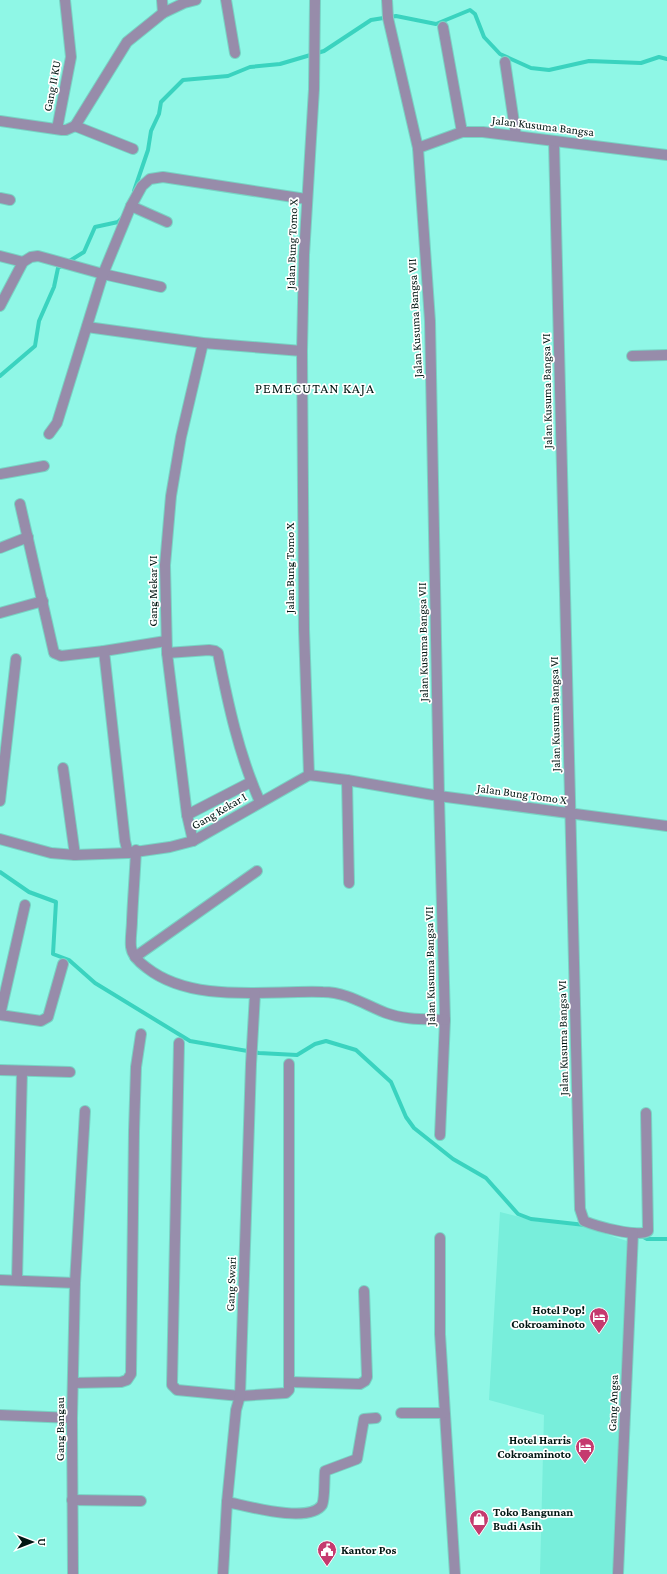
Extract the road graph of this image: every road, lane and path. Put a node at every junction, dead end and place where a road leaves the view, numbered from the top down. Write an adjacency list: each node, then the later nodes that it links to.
1 (64, 0): 13 (street, Gang II KU)
2 (162, 0): 7 (street)
3 (196, 0): 7 (street)
4 (226, 0): 9 (street)
5 (315, 0): 20 (street, Jalan Bung Tomo X)
6 (387, 9): 17 (street, Jalan Kusuma Bangsa VII)
7 (163, 13): 12 (street)
8 (443, 27): 14 (street)
9 (235, 53)
10 (505, 62): 15 (street)
11 (0, 121): 13 (street)
12 (75, 126): 13 (street); 18 (street)
13 (57, 129)
14 (462, 132): 15 (street, Jalan Kusuma Bangsa); 17 (street, Jalan Kusuma Bangsa)
15 (516, 136): 16 (street, Jalan Kusuma Bangsa)
16 (554, 142): 19 (street, Jalan Kusuma Bangsa); 52 (street, Jalan Kusuma Bangsa VI)
17 (418, 148): 49 (street, Jalan Kusuma Bangsa VII)
18 (133, 149)
19 (667, 155)
20 (306, 199): 21 (street); 30 (street, Jalan Bung Tomo X)
21 (130, 206): 22 (street); 25 (street)
22 (167, 222)
23 (0, 256): 24 (street)
24 (23, 262): 25 (street); 27 (street)
25 (103, 274): 26 (street); 28 (street)
26 (161, 287)
27 (0, 306)
28 (87, 327): 29 (street); 33 (street)
29 (204, 343): 30 (street); 41 (street, Gang Mekar VI)
30 (302, 351): 46 (street, Jalan Bung Tomo X)
31 (667, 355): 32 (street)
32 (632, 356)
33 (49, 434)
34 (44, 466): 35 (street)
35 (0, 474)
36 (20, 504): 37 (street)
37 (28, 537): 38 (street); 39 (street)
38 (0, 548)
39 (43, 601): 40 (street); 42 (street)
40 (0, 613)
41 (166, 641): 42 (street); 43 (street, Gang Mekar VI)
42 (104, 651): 57 (street)
43 (167, 653): 48 (street); 53 (street, Gang Mekar VI)
44 (16, 659): 50 (street)
45 (64, 768): 58 (street)
46 (309, 775): 47 (street, Jalan Bung Tomo X); 51 (street, Gang Kekar I)
47 (347, 780): 49 (street, Jalan Bung Tomo X); 60 (street)
48 (251, 782): 51 (street); 53 (street)
49 (438, 796): 52 (street, Jalan Bung Tomo X); 66 (street, Jalan Kusuma Bangsa VII)
50 (0, 801)
51 (260, 802): 56 (street, Gang Kekar I)
52 (570, 814): 54 (street, Jalan Bung Tomo X); 76 (street, Jalan Kusuma Bangsa VI)
53 (187, 815): 56 (street, Gang Mekar VI)
54 (667, 826)
55 (0, 840): 58 (street, Gang Kekar I)
56 (193, 841): 57 (street, Gang Kekar I)
57 (132, 852): 58 (street, Gang Kekar I); 62 (street)
58 (75, 855)
59 (257, 871): 62 (street)
60 (350, 882)
61 (24, 905): 65 (street)
62 (135, 957): 64 (street)
63 (63, 964): 65 (street)
64 (256, 994): 66 (street); 84 (street, Gang Swari)
65 (0, 1015)
66 (446, 1020): 75 (street, Jalan Kusuma Bangsa VII)
67 (141, 1034): 83 (street)
68 (179, 1043): 84 (street)
69 (289, 1064): 82 (street)
70 (0, 1070): 71 (street)
71 (22, 1071): 72 (street); 79 (street)
72 (70, 1072)
73 (85, 1111): 80 (street, Gang Bangau)
74 (646, 1113): 76 (street, Jalan Kusuma Bangsa VI)
75 (440, 1135)
76 (633, 1233): 96 (street, Gang Angsa)
77 (440, 1238): 86 (street)
78 (0, 1280): 79 (street)
79 (17, 1280): 80 (street)
80 (75, 1284): 83 (street, Gang Bangau)
81 (364, 1291): 82 (street)
82 (289, 1382): 84 (street)
83 (73, 1383): 88 (street, Gang Bangau)
84 (240, 1396): 92 (street, Gang Swari)
85 (401, 1413): 86 (street)
86 (444, 1413): 95 (street)
87 (0, 1415): 88 (street)
88 (72, 1418): 90 (street, Gang Bangau)
89 (376, 1418): 92 (street)
90 (72, 1500): 91 (street); 93 (street, Gang Bangau)
91 (140, 1501)
92 (227, 1502): 94 (street, Gang Swari)
93 (72, 1574)
94 (223, 1574)
95 (456, 1574)
96 (618, 1574)

